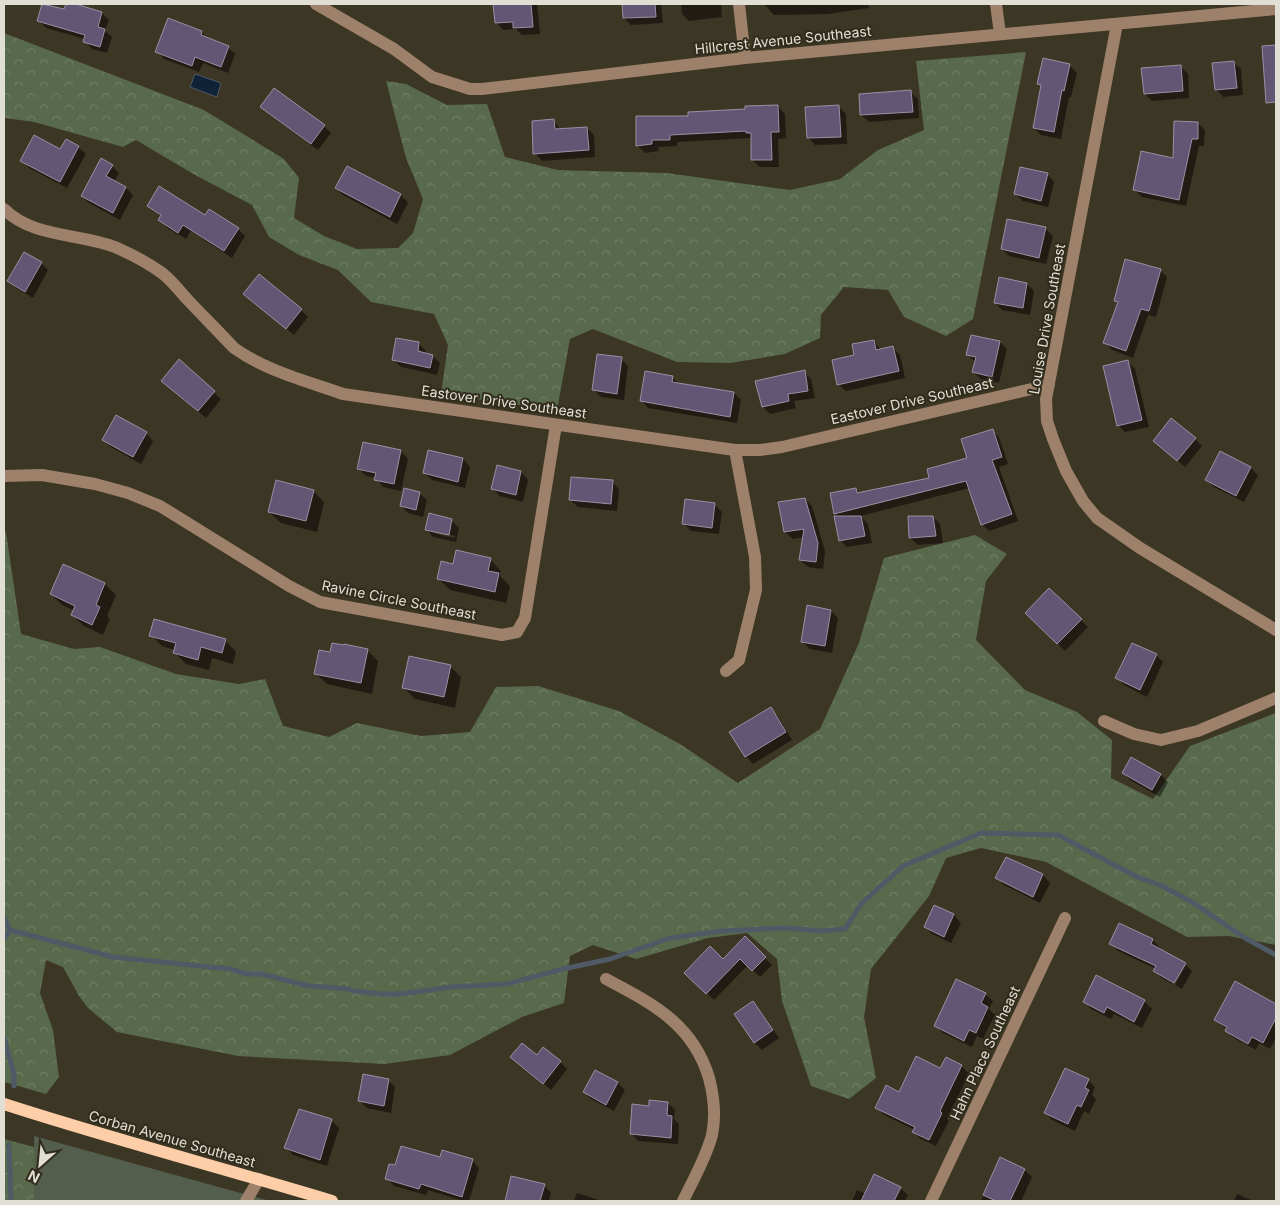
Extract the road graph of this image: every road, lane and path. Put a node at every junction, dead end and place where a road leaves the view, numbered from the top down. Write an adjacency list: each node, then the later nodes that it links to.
1 (316, 4): 8 (street, Hillcrest Avenue Southeast)
2 (739, 4): 8 (street)
3 (996, 4): 7 (street)
4 (1253, 8): 5 (street, Hillcrest Avenue Southeast); 6 (street, Hillcrest Avenue Southeast)
5 (1276, 9)
6 (1117, 24): 7 (street, Hillcrest Avenue Southeast); 10 (street, Louise Drive Southeast)
7 (1000, 34): 8 (street, Hillcrest Avenue Southeast)
8 (745, 58)
9 (4, 209): 11 (street, Eastover Drive Southeast)
10 (1049, 385): 12 (street, Eastover Drive Southeast); 14 (street, Louise Drive Southeast)
11 (556, 425): 12 (street, Eastover Drive Southeast); 13 (street, Ravine Circle Southeast)
12 (735, 450): 15 (street)
13 (4, 476)
14 (1276, 630)
15 (726, 671)
16 (1276, 698): 17 (street)
17 (1104, 721)
18 (1065, 918): 25 (street, Hahn Place Southeast)
19 (606, 979): 24 (street)
20 (4, 1104): 21 (main road, Corban Avenue Southeast)
21 (259, 1179): 22 (street); 23 (main road, Corban Avenue Southeast)
22 (246, 1201)
23 (332, 1201)
24 (683, 1201)
25 (932, 1201)

